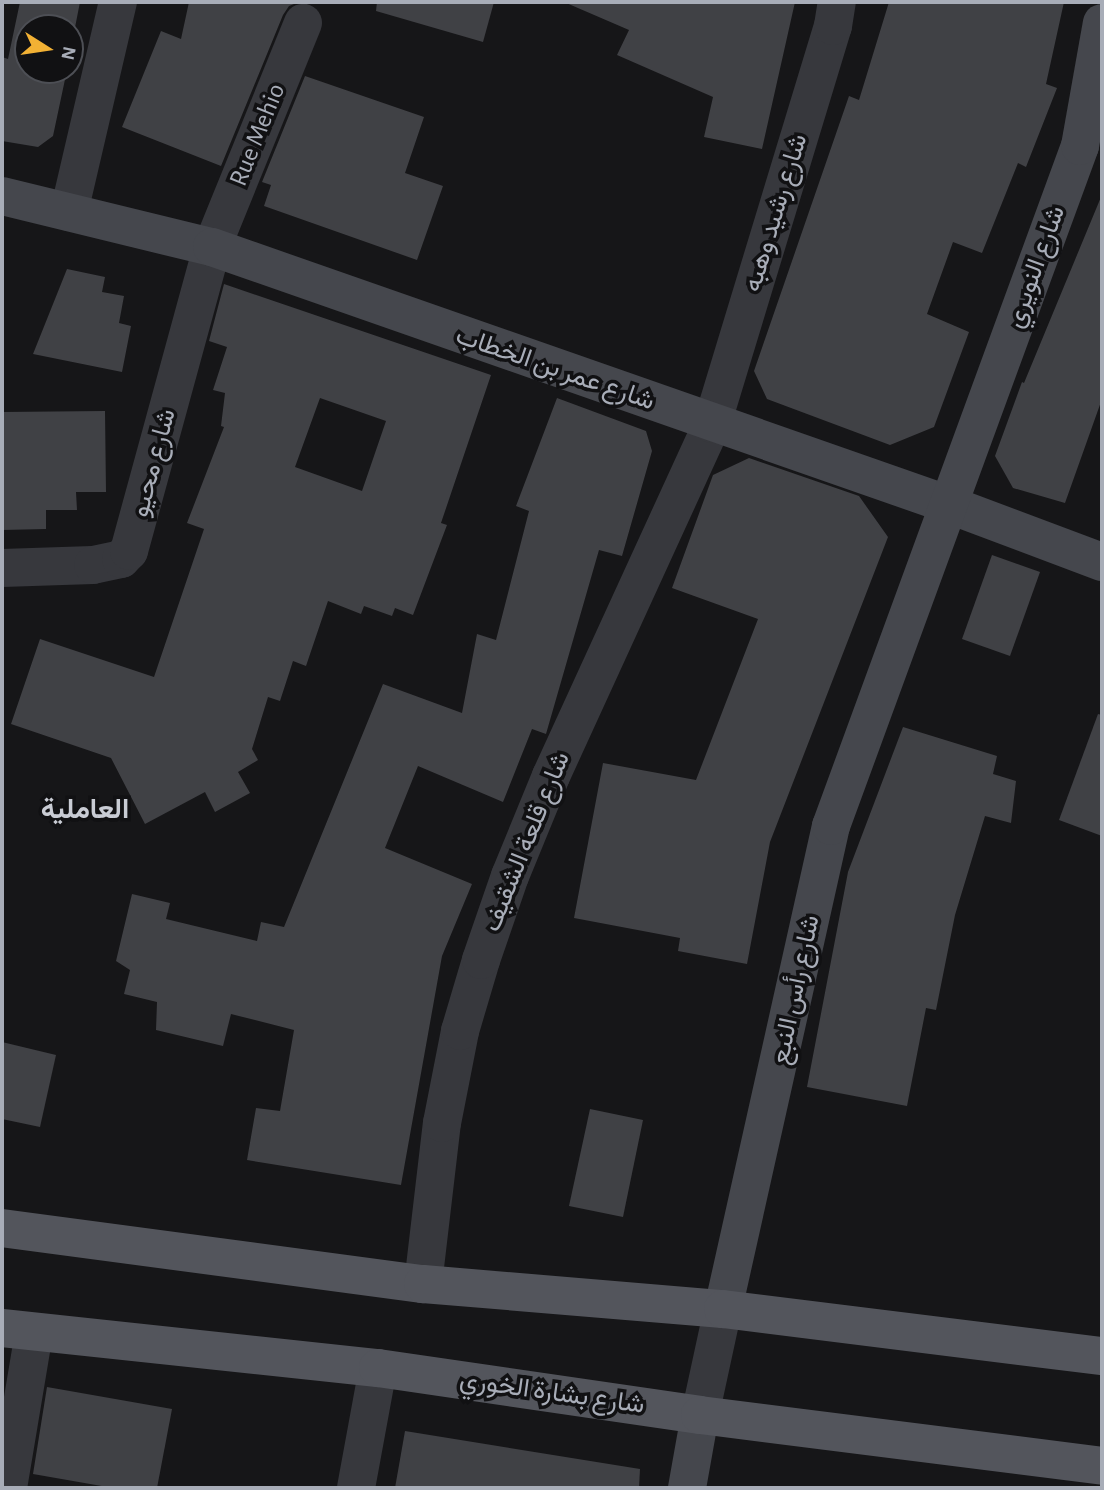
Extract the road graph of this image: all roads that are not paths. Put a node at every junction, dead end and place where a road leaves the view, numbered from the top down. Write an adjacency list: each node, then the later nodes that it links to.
1 (118, 2): 6 (street)
2 (837, 2): 8 (street, شارع رشيد وهبه)
3 (303, 23): 7 (street, Rue Mehio)
4 (1102, 23): 9 (street, شارع النويري)
5 (2, 196): 6 (street, شارع عمر بن الخطاب)
6 (69, 212): 7 (street, شارع عمر بن الخطاب)
7 (212, 247): 8 (street, شارع عمر بن الخطاب); 11 (street, شارع محيو)
8 (712, 424): 9 (street, شارع عمر بن الخطاب); 13 (street, شارع قلعة الشقيف)
9 (950, 505): 10 (street, شارع عمر بن الخطاب); 14 (street, شارع رأس النبع)
10 (1102, 562)
11 (2, 568)
12 (2, 1228): 13 (main road)
13 (423, 1284): 14 (main road)
14 (723, 1309): 16 (main road); 18 (street, شارع رأس النبع)
15 (18, 1330): 17 (main road, شارع بشارة الخوري); 20 (street)
16 (1102, 1356)
17 (378, 1368): 18 (main road, شارع بشارة الخوري); 21 (street)
18 (700, 1415): 19 (main road, شارع بشارة الخوري); 22 (street, شارع رأس النبع)
19 (1102, 1466)
20 (8, 1488)
21 (356, 1488)
22 (687, 1488)

